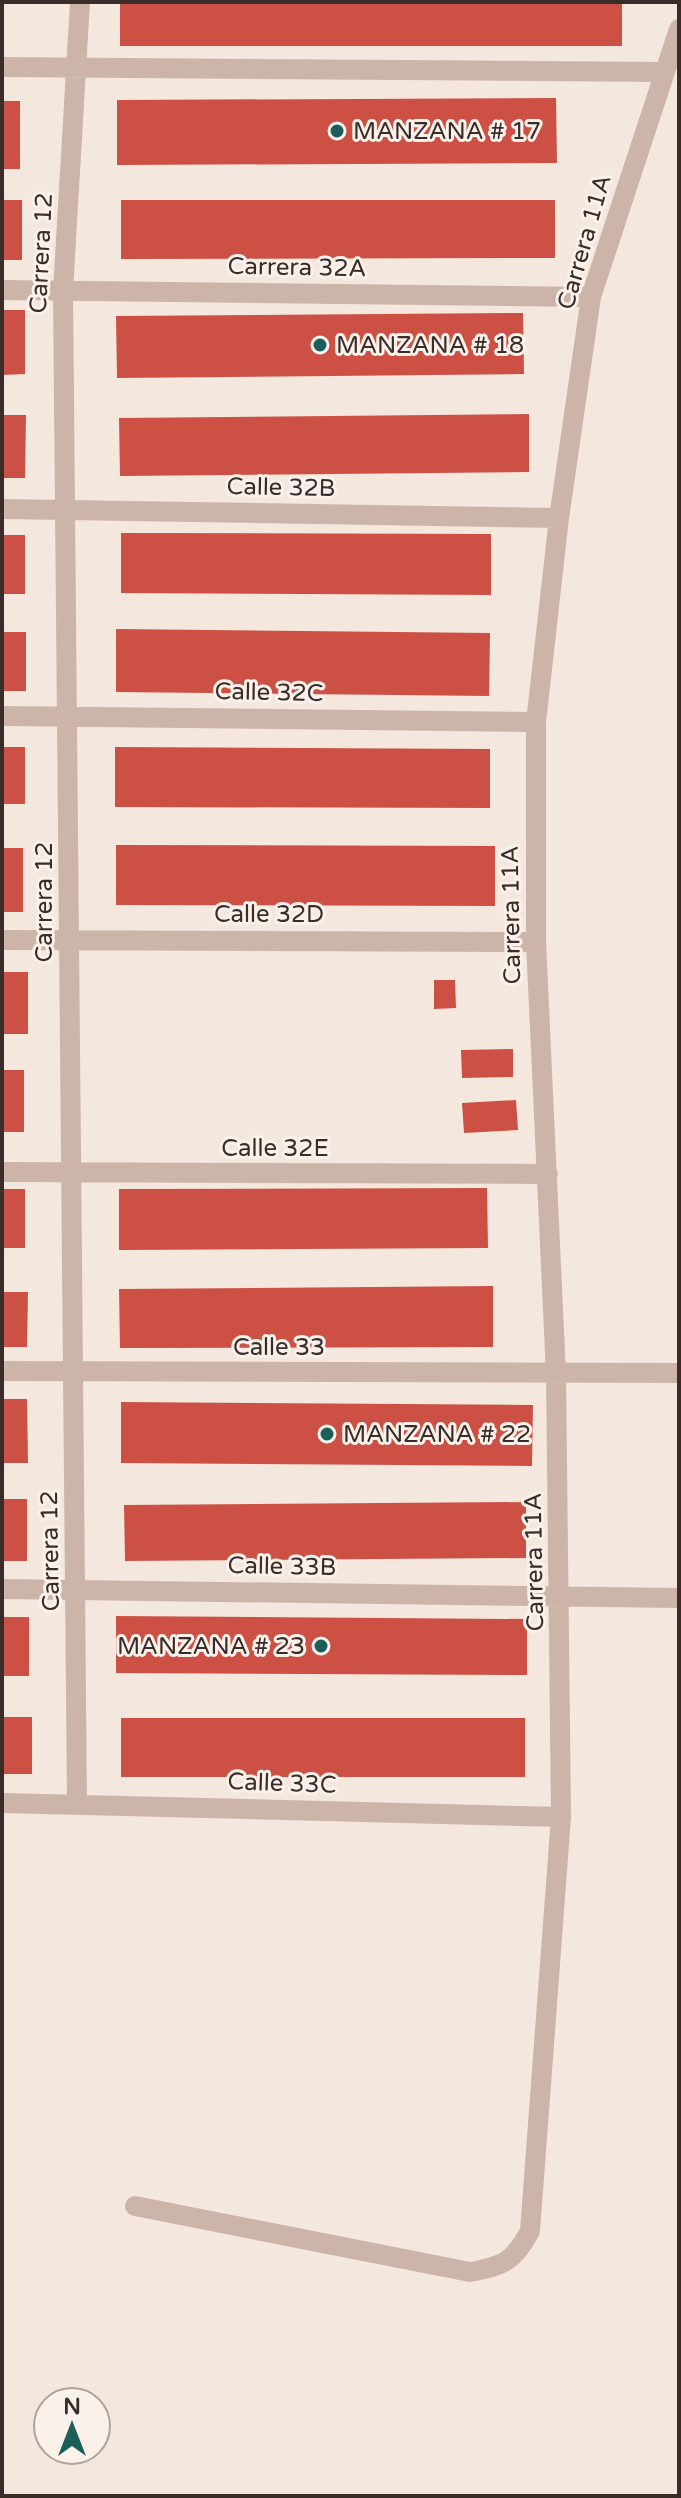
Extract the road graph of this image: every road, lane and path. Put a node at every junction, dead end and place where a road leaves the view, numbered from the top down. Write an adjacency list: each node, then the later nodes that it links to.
1 (80, 2): 4 (street, Carrera 12)
2 (679, 29): 5 (street, Carrera 11A)
3 (2, 67): 4 (street)
4 (78, 69): 5 (street); 7 (street, Carrera 12)
5 (662, 72): 8 (street, Carrera 11A)
6 (2, 290): 7 (street, Carrera 32A)
7 (63, 291): 8 (street, Carrera 32A); 10 (street, Carrera 12)
8 (591, 297): 11 (street, Carrera 11A)
9 (2, 509): 10 (street, Calle 32B)
10 (63, 510): 11 (street, Calle 32B); 13 (street, Carrera 12)
11 (559, 518): 14 (street, Carrera 11A)
12 (2, 716): 13 (street, Calle 32C)
13 (70, 716): 14 (street, Calle 32C); 15 (street, Carrera 12)
14 (536, 722): 17 (street, Carrera 11A)
15 (70, 939): 16 (street, Calle 32D); 17 (street, Calle 32D); 19 (street, Carrera 12)
16 (2, 940)
17 (536, 942): 20 (street, Carrera 11A)
18 (2, 1172): 19 (street, Calle 32E)
19 (72, 1174): 20 (street, Calle 32E); 22 (street, Carrera 12)
20 (548, 1174): 24 (street, Carrera 11A)
21 (2, 1371): 22 (street, Calle 33)
22 (73, 1372): 24 (street, Calle 33); 26 (street, Carrera 12)
23 (679, 1373): 24 (street, Calle 33)
24 (556, 1374): 27 (street, Carrera 11A)
25 (2, 1589): 26 (street, Calle 33B)
26 (77, 1589): 27 (street, Calle 33B); 30 (street, Carrera 12)
27 (561, 1597): 28 (street, Calle 33B); 31 (street, Carrera 11A)
28 (679, 1598)
29 (2, 1803): 30 (street, Calle 33C)
30 (77, 1803): 31 (street, Calle 33C)
31 (561, 1817): 32 (street, Carrera 11A)
32 (135, 2206)

